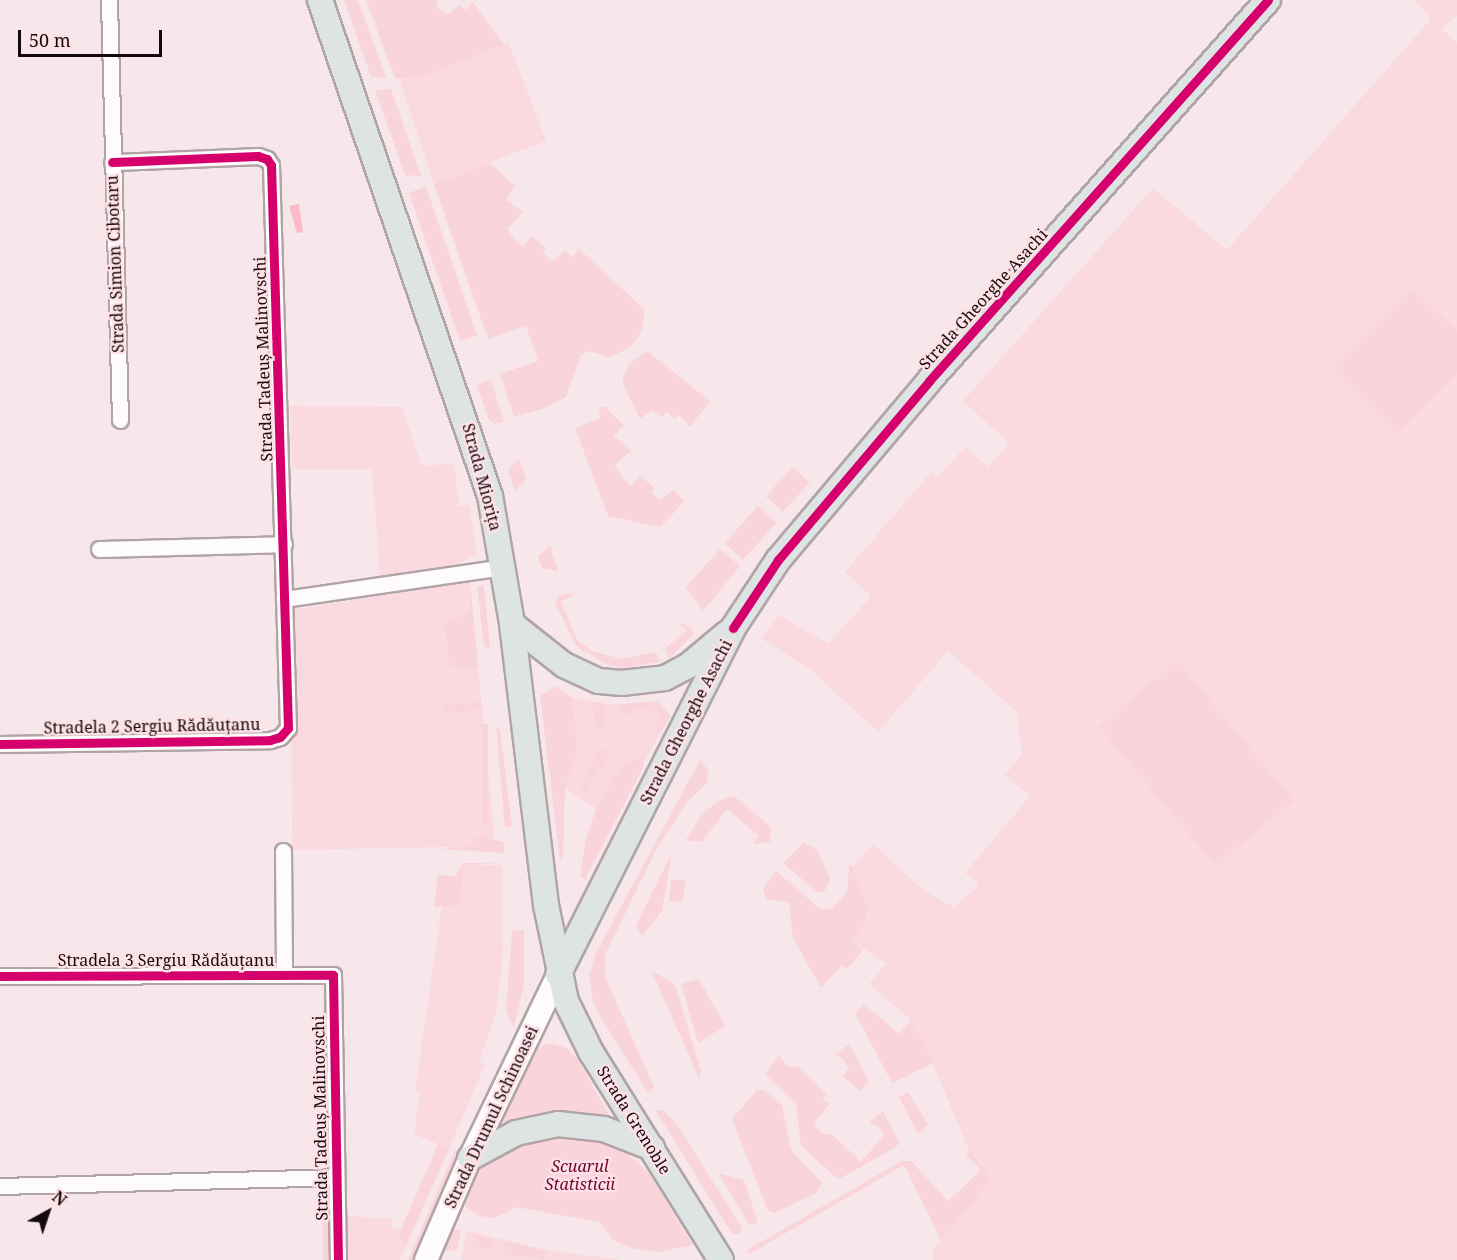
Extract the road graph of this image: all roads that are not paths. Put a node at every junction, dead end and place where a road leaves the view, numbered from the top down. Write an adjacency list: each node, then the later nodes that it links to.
1 (109, 0): 4 (street, Strada Simion Cibotaru)
2 (320, 0): 8 (main road, Strada Miorița)
3 (1268, 0): 11 (main road, Strada Gheorghe Asachi)
4 (112, 162): 5 (street, Strada Simion Cibotaru); 6 (street, Strada Tadeuș Malinovschi)
5 (120, 420)
6 (284, 544): 7 (street); 9 (street, Strada Tadeuș Malinovschi)
7 (99, 549)
8 (504, 567): 9 (street); 10 (main road, Strada Miorița)
9 (284, 599): 12 (street, Strada Tadeuș Malinovschi)
10 (512, 624): 11 (main road); 17 (main road, Strada Miorița)
11 (733, 628): 17 (main road, Strada Gheorghe Asachi)
12 (288, 715): 13 (street, Stradela 2 Sergiu Rădăuțanu)
13 (0, 744)
14 (283, 851): 15 (street)
15 (284, 975): 16 (street, Stradela 3 Sergiu Rădăuțanu); 18 (street, Stradela 3 Sergiu Rădăuțanu)
16 (333, 975): 21 (street, Strada Tadeuș Malinovschi)
17 (558, 975): 19 (main road, Strada Grenoble); 20 (street, Strada Drumul Schinoasei)
18 (0, 976)
19 (652, 1148): 20 (main road); 25 (main road, Strada Grenoble)
20 (470, 1158): 24 (street, Strada Drumul Schinoasei)
21 (334, 1178): 22 (street); 23 (street, Strada Tadeuș Malinovschi)
22 (0, 1186)
23 (338, 1260)
24 (426, 1260)
25 (721, 1260)

